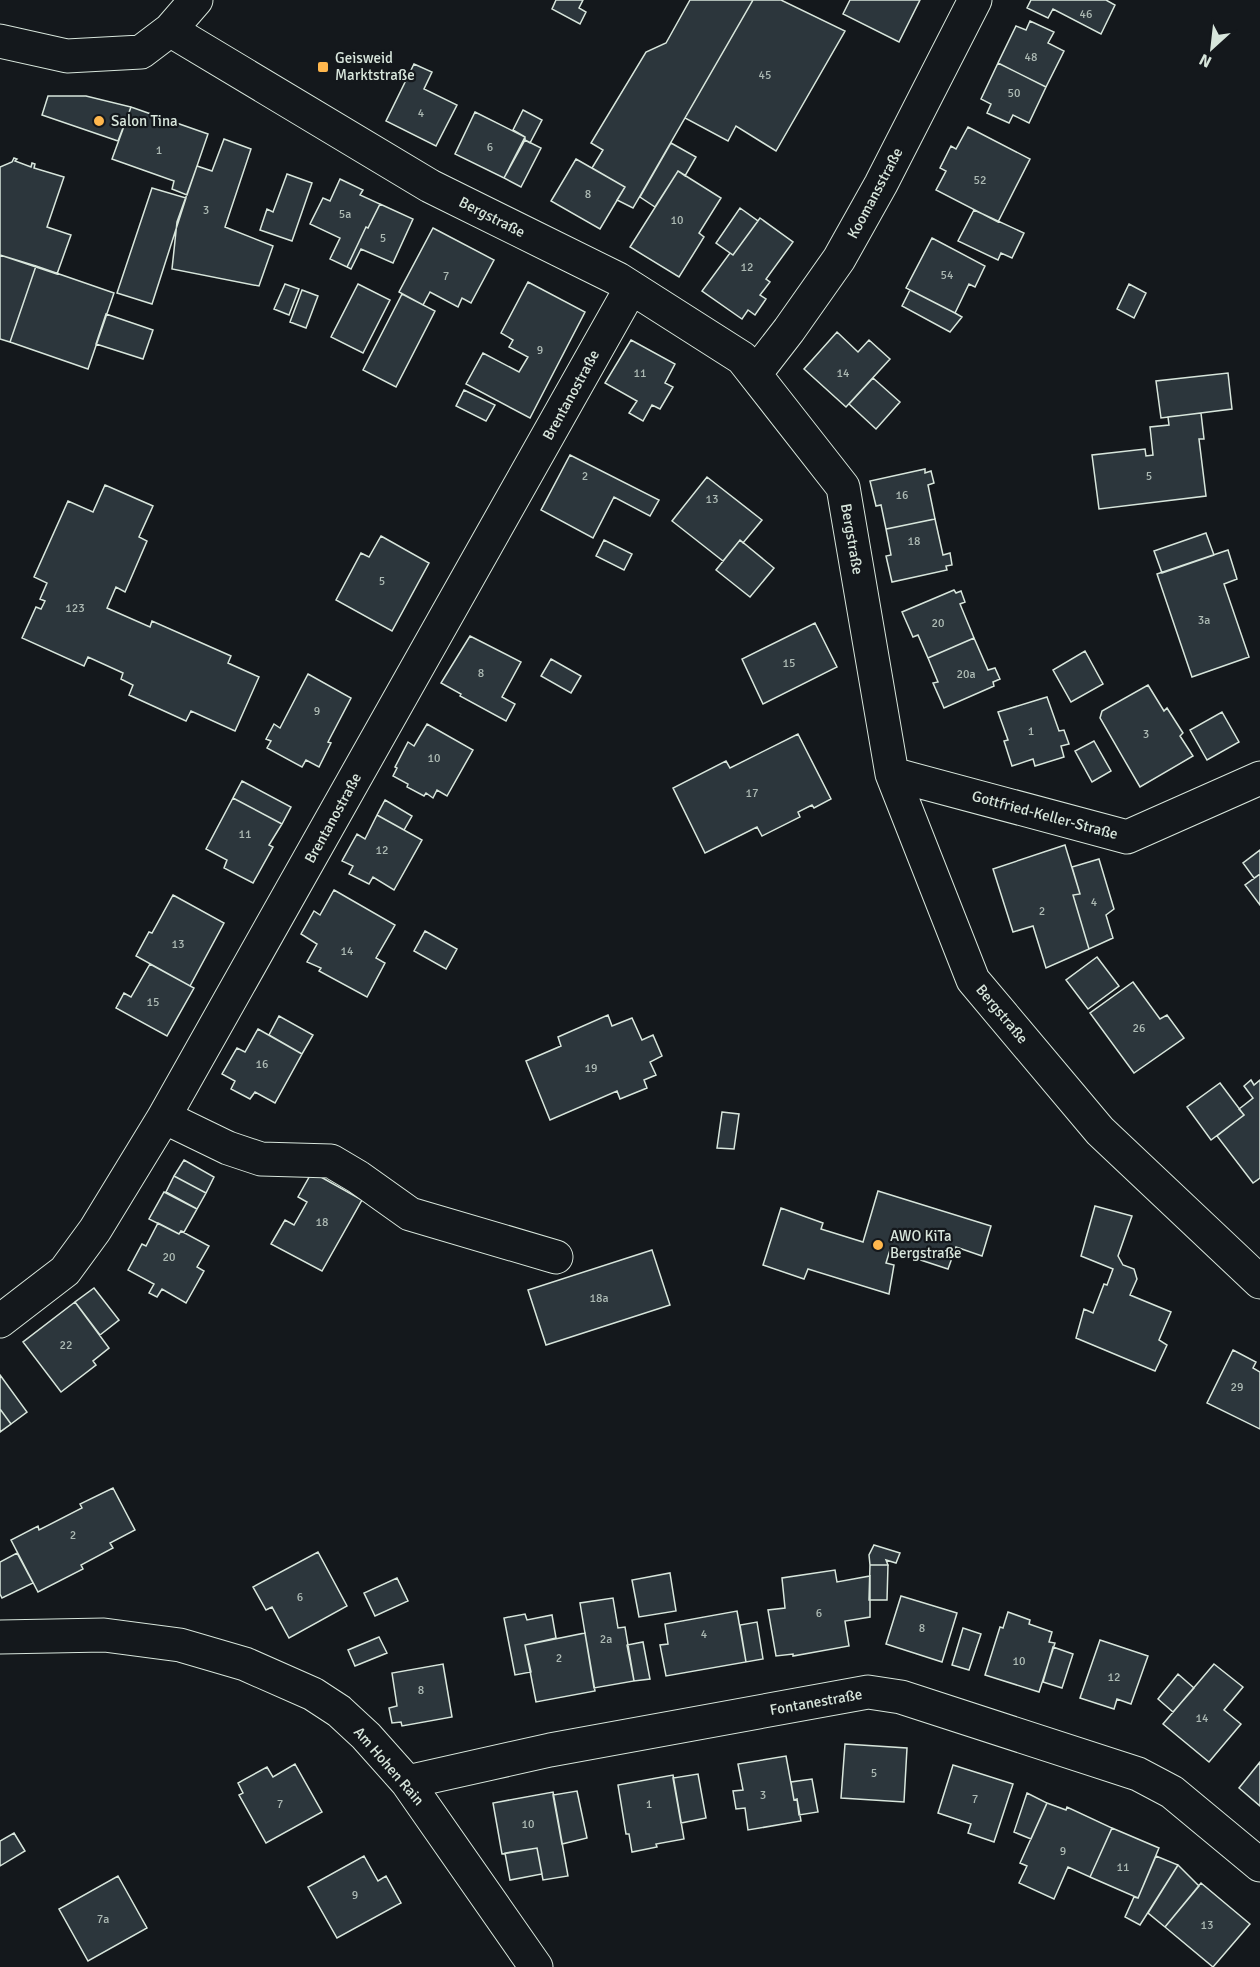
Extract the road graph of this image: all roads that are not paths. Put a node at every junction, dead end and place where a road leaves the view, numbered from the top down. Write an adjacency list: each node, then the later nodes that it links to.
1 (196, 0): 3 (street)
2 (975, 0): 6 (street, Koomansstraße)
3 (170, 30): 4 (street); 5 (street, Bergstraße)
4 (0, 41)
5 (631, 288): 6 (street, Bergstraße); 9 (street, Brentanostraße)
6 (755, 374): 7 (street, Bergstraße)
7 (892, 774): 8 (street, Gottfried-Keller-Straße); 11 (street, Bergstraße)
8 (1260, 778)
9 (164, 1117): 10 (street); 12 (street, Brentanostraße)
10 (556, 1257)
11 (1260, 1282)
12 (0, 1321)
13 (0, 1637): 14 (street, Am Hohen Rain)
14 (408, 1782): 15 (street, Fontanestraße); 16 (street, Am Hohen Rain)
15 (1260, 1865)
16 (536, 1967)

